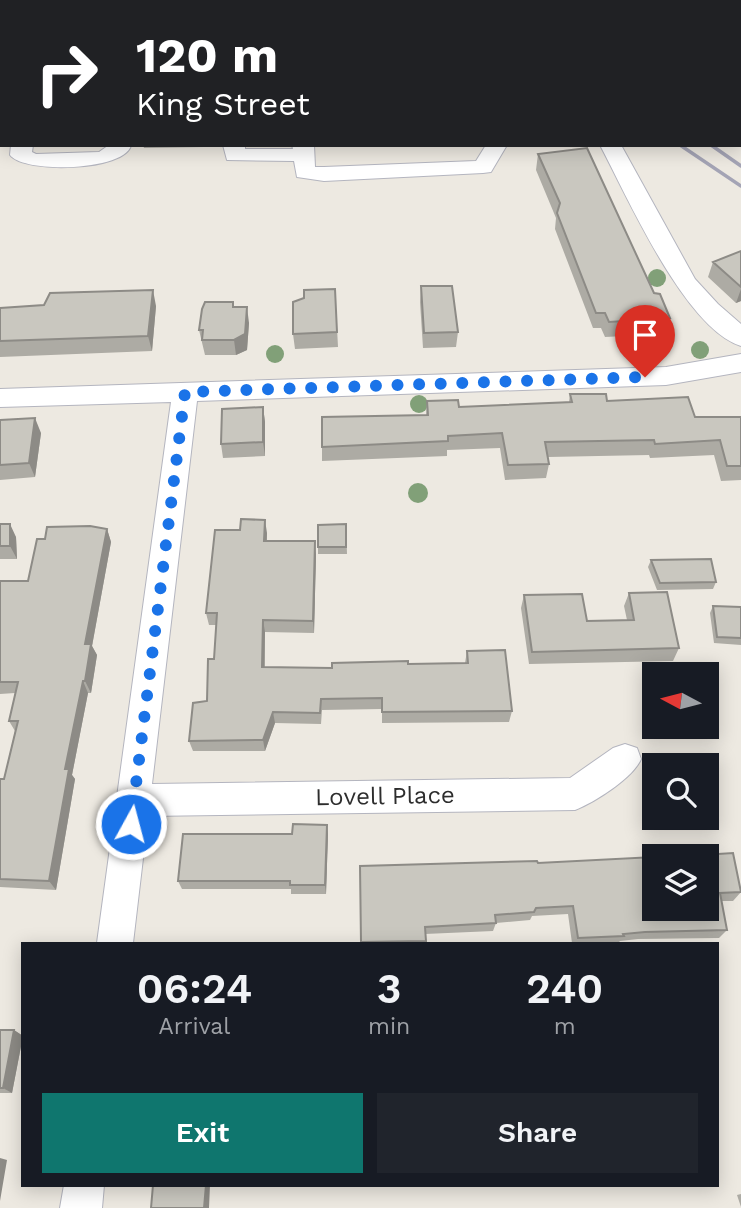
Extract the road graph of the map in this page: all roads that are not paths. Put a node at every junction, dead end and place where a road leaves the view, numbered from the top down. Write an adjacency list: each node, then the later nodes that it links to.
1 (22, 147): 2 (street)
2 (120, 147)
3 (234, 147): 6 (street)
4 (496, 147): 6 (street)
5 (611, 147): 7 (street)
6 (304, 150)
7 (741, 337)
8 (741, 363): 9 (street)
9 (185, 392): 10 (street); 12 (street)
10 (0, 398)
11 (625, 759): 12 (street, Lovell Place)
12 (134, 800): 13 (street)
13 (115, 942)
14 (84, 1187): 15 (street)
15 (81, 1208)

